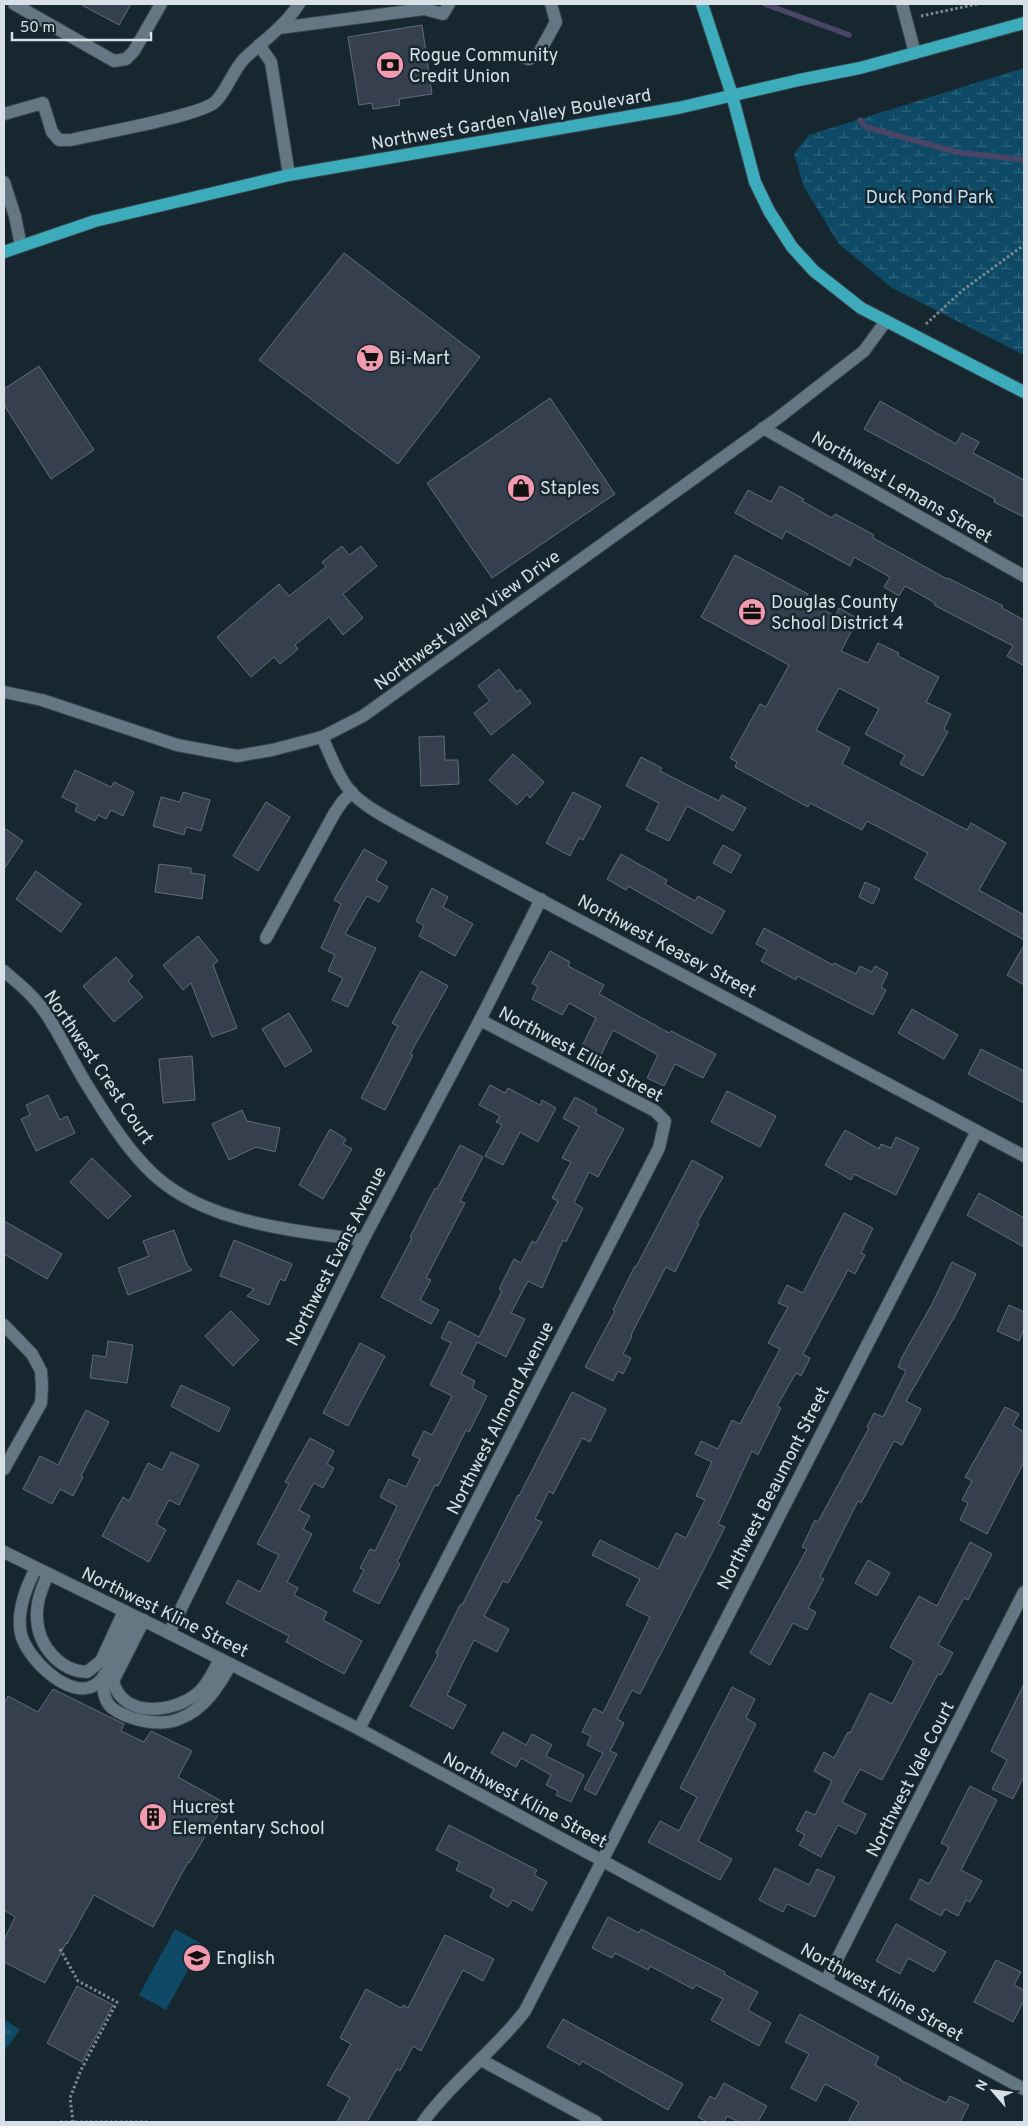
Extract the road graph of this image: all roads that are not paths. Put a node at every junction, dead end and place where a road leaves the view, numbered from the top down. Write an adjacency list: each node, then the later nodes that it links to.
1 (14, 4): 2 (street)
2 (161, 4)
3 (299, 4): 9 (street)
4 (449, 4): 9 (street)
5 (551, 4): 12 (street)
6 (702, 4): 13 (main road)
7 (902, 4): 11 (street)
8 (1024, 23): 11 (main road, Northwest Garden Valley Boulevard)
9 (279, 28): 10 (street)
10 (259, 45): 14 (street); 15 (street)
11 (915, 53): 13 (main road, Northwest Garden Valley Boulevard)
12 (523, 58)
13 (732, 96): 15 (main road, Northwest Garden Valley Boulevard); 19 (main road)
14 (4, 114)
15 (289, 175): 17 (main road, Northwest Garden Valley Boulevard)
16 (4, 182): 17 (street)
17 (21, 246): 18 (main road, Northwest Garden Valley Boulevard)
18 (4, 252)
19 (886, 321): 20 (main road); 21 (street, Northwest Valley View Drive)
20 (1024, 392)
21 (763, 428): 22 (street, Northwest Lemans Street); 24 (street, Northwest Valley View Drive)
22 (1024, 576)
23 (4, 692): 24 (street, Northwest Valley View Drive)
24 (322, 737): 25 (street, Northwest Keasey Street)
25 (352, 792): 26 (street, Northwest Keasey Street); 27 (street)
26 (541, 899): 29 (street, Northwest Evans Avenue); 31 (street, Northwest Keasey Street)
27 (266, 938)
28 (4, 971): 33 (street, Northwest Crest Court)
29 (480, 1020): 30 (street, Northwest Elliot Street); 33 (street, Northwest Evans Avenue)
30 (665, 1121): 44 (street, Northwest Almond Avenue)
31 (977, 1131): 32 (street, Northwest Keasey Street); 45 (street, Northwest Beaumont Street)
32 (1024, 1156)
33 (363, 1240): 41 (street, Northwest Evans Avenue)
34 (4, 1325): 35 (street)
35 (4, 1469)
36 (4, 1552): 37 (street, Northwest Kline Street)
37 (36, 1568): 38 (street, Northwest Kline Street); 43 (street)
38 (48, 1574): 40 (street, Northwest Kline Street); 40 (street)
39 (1024, 1592): 46 (street, Northwest Vale Court)
40 (134, 1616): 41 (street, Northwest Kline Street); 42 (street); 43 (street)
41 (168, 1632): 42 (street, Northwest Kline Street)
42 (226, 1662): 43 (street); 44 (street, Northwest Kline Street)
43 (104, 1675)
44 (359, 1730): 45 (street, Northwest Kline Street)
45 (602, 1861): 46 (street, Northwest Kline Street); 47 (street, Northwest Beaumont Street)
46 (826, 1981): 48 (street, Northwest Kline Street)
47 (481, 2060): 49 (street, Northwest Beaumont Street); 50 (street)
48 (1024, 2089)
49 (424, 2122)
50 (596, 2122)

